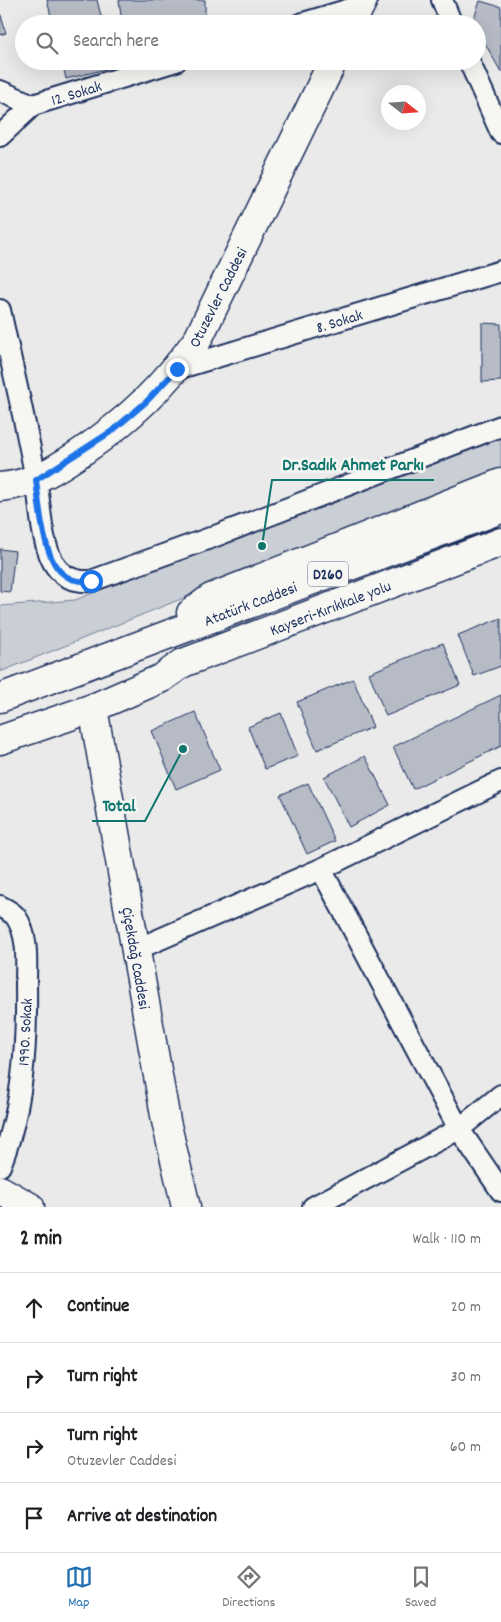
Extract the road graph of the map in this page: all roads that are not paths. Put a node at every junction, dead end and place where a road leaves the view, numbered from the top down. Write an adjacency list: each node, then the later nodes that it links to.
1 (442, 0): 4 (street)
2 (358, 10): 3 (street)
3 (337, 15)
4 (448, 15)
5 (147, 70): 9 (street, 12. Sokak)
6 (329, 70): 14 (main road, Otuzevler Caddesi)
7 (473, 70): 10 (street)
8 (0, 92): 9 (street, 12. Sokak)
9 (33, 105): 11 (street, 12. Sokak)
10 (501, 133)
11 (0, 136)
12 (501, 272): 14 (street, 8. Sokak)
13 (0, 310): 16 (street)
14 (177, 369): 16 (main road, Otuzevler Caddesi)
15 (501, 426): 16 (street)
16 (36, 480): 18 (main road, Otuzevler Caddesi)
17 (501, 483): 22 (main road)
18 (0, 488)
19 (501, 509): 22 (main road, Atatürk Caddesi / D260)
20 (501, 542): 23 (main road, Kayseri-Kırıkkale yolu / D260)
21 (501, 563): 23 (main road)
22 (156, 639): 24 (main road, Atatürk Caddesi / D260)
23 (162, 678): 25 (main road, D260)
24 (0, 698)
25 (94, 708): 26 (main road, D260); 30 (main road, Çiçekdağ Caddesi)
26 (0, 740)
27 (501, 781): 28 (street)
28 (321, 869): 30 (street); 32 (street)
29 (0, 906): 33 (street, 1990. Sokak)
30 (136, 950): 37 (main road, Çiçekdağ Caddesi)
31 (501, 1095): 32 (street)
32 (459, 1129): 35 (street); 38 (street)
33 (0, 1166)
34 (0, 1190): 36 (main road)
35 (501, 1191)
36 (30, 1207)
37 (186, 1207)
38 (313, 1207)

